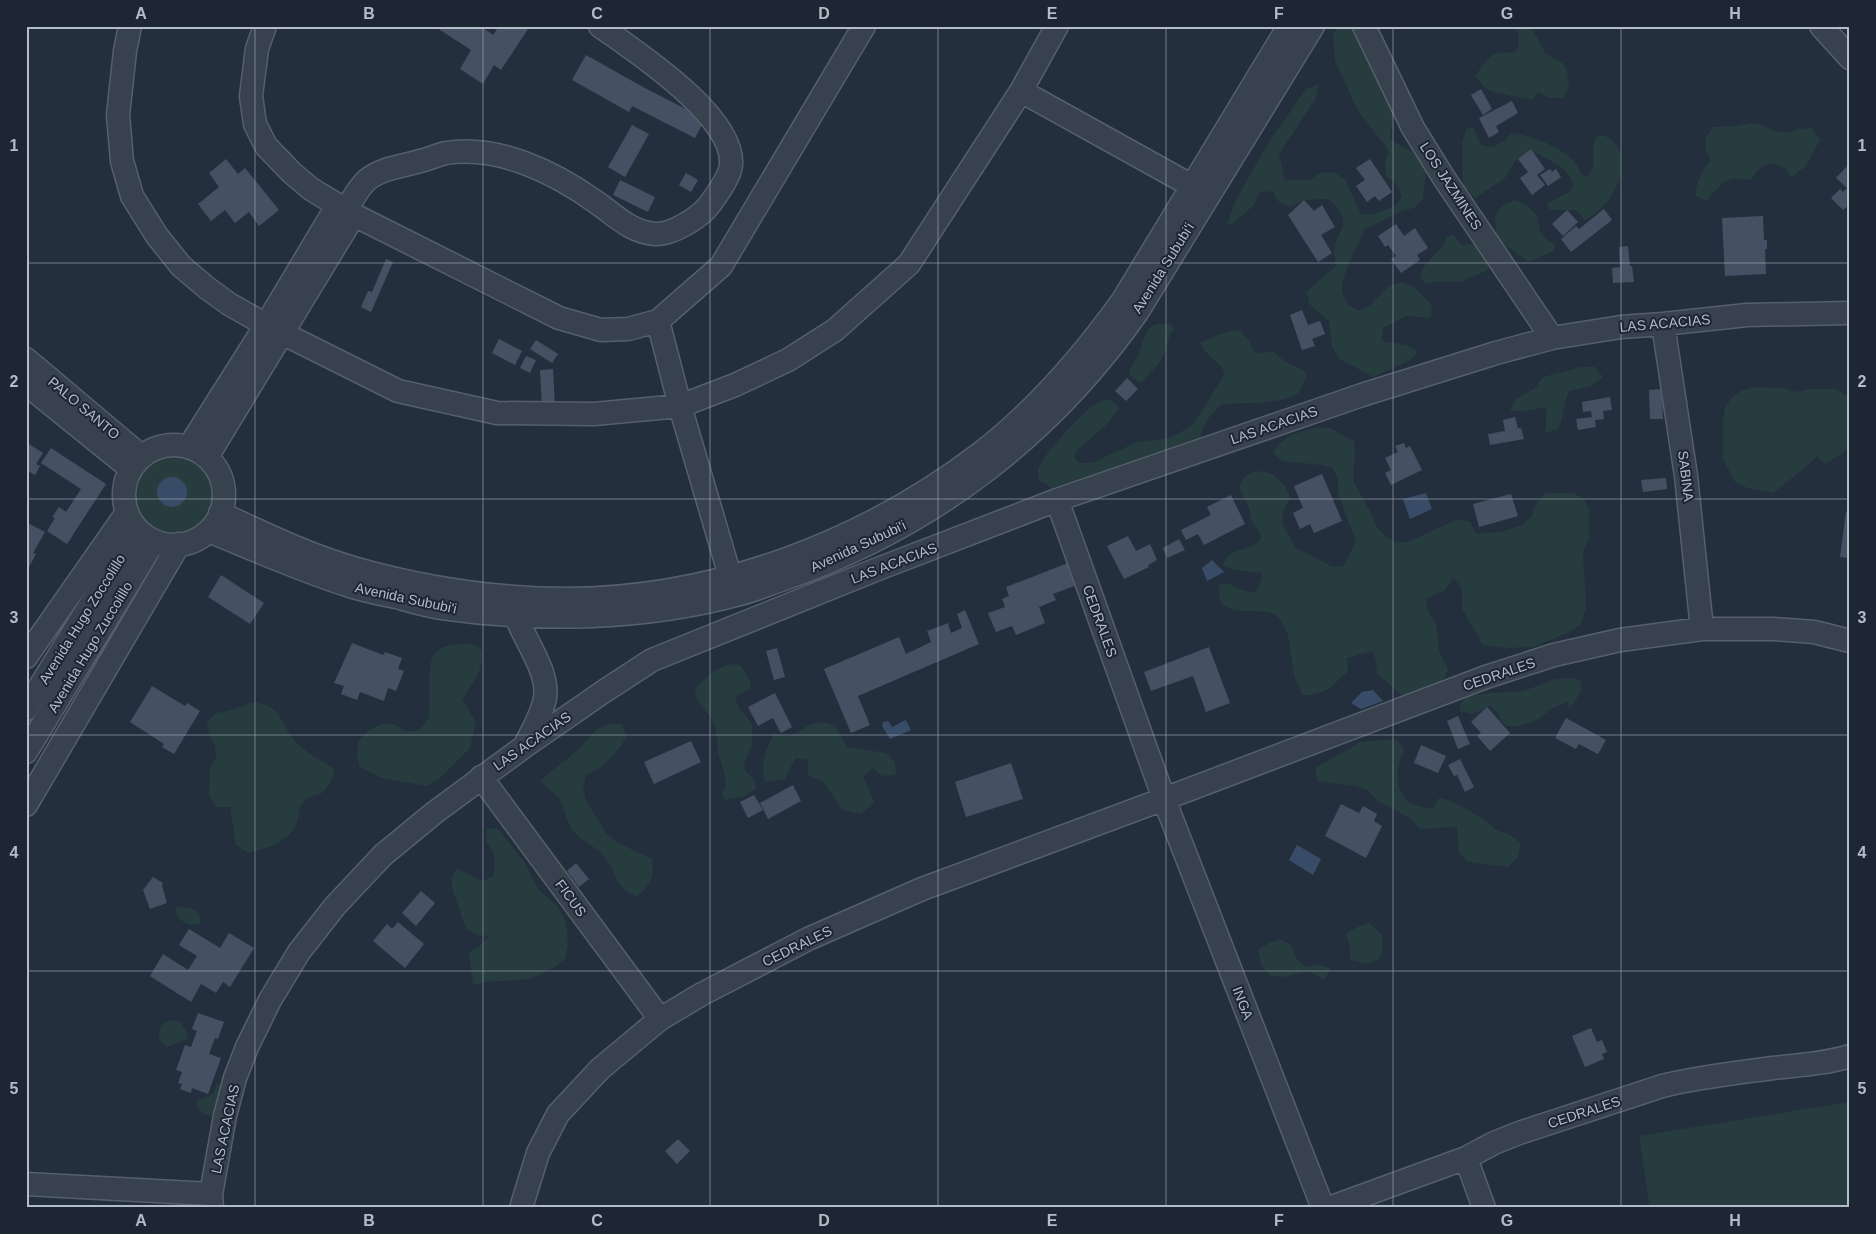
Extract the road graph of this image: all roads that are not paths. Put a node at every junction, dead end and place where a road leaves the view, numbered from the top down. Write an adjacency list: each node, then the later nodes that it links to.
1 (130, 26): 17 (street)
2 (265, 26): 13 (street)
3 (600, 26): 13 (street)
4 (864, 26): 15 (street)
5 (1056, 26): 11 (street)
6 (1289, 26): 12 (street, Avenida Sububi'i)
7 (1313, 26): 28 (street, Avenida Sububi'i)
8 (1364, 26): 18 (street, LOS JAZMINES)
9 (1821, 26): 10 (street)
10 (1850, 58)
11 (1021, 91): 12 (street); 21 (street)
12 (1192, 186): 28 (street, Avenida Sububi'i)
13 (345, 211): 15 (street); 17 (street)
14 (1850, 313): 16 (street, LAS ACACIAS)
15 (658, 321): 21 (street)
16 (1663, 324): 18 (street, LAS ACACIAS); 32 (street, SABINA)
17 (274, 329): 21 (street); 22 (street)
18 (1552, 338): 24 (street, LAS ACACIAS)
19 (26, 359): 23 (street, PALO SANTO)
20 (26, 384): 23 (street, PALO SANTO)
21 (680, 406): 28 (street)
22 (198, 452): 23 (street); 25 (street)
23 (136, 462): 26 (street)
24 (1057, 500): 30 (street, LAS ACACIAS); 39 (street, CEDRALES)
25 (214, 522): 27 (street); 29 (street, Avenida Sububi'i)
26 (139, 528): 27 (street); 34 (street); 35 (street, Avenida Hugo Zoccolillo); 37 (street, Avenida Hugo Zuccolillo)
27 (178, 544): 40 (street)
28 (735, 585): 29 (street, Avenida Sububi'i); 30 (street); 31 (street)
29 (512, 606): 36 (street)
30 (772, 612): 31 (street, LAS ACACIAS)
31 (734, 627): 36 (street, LAS ACACIAS)
32 (1702, 629): 33 (street, CEDRALES); 39 (street, CEDRALES)
33 (1850, 641)
34 (26, 657)
35 (26, 709)
36 (525, 746): 38 (street, LAS ACACIAS)
37 (26, 752)
38 (481, 777): 41 (street, FICUS); 45 (street, LAS ACACIAS)
39 (1164, 798): 41 (street, CEDRALES); 47 (street, INGA)
40 (26, 805)
41 (660, 1020): 46 (street, CEDRALES)
42 (1850, 1056): 43 (street, CEDRALES)
43 (1466, 1158): 48 (street, CEDRALES); 49 (street)
44 (26, 1184): 45 (street)
45 (212, 1201)
46 (521, 1208)
47 (1323, 1208)
48 (1329, 1208)
49 (1484, 1208)

